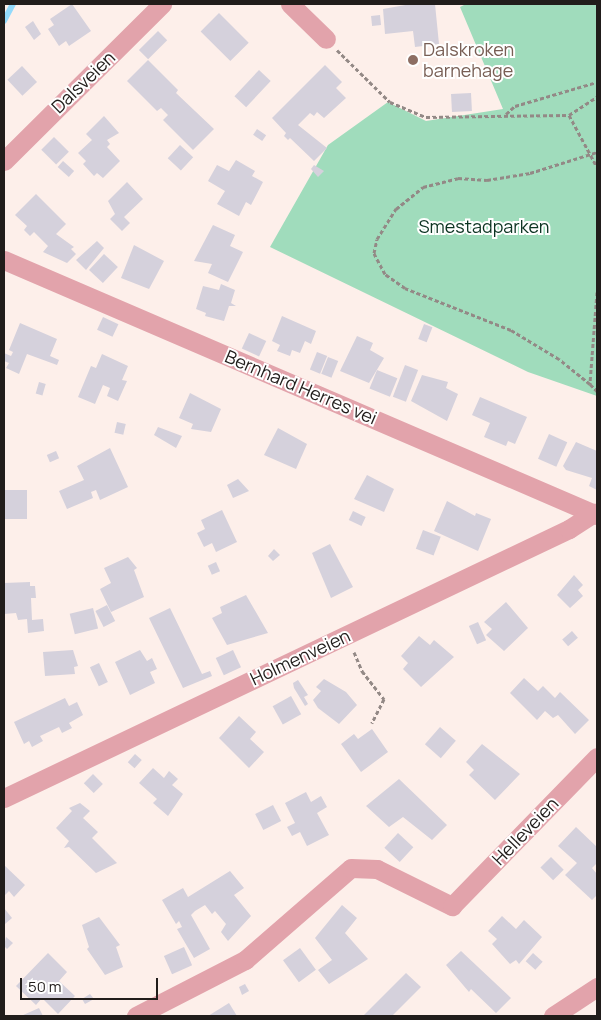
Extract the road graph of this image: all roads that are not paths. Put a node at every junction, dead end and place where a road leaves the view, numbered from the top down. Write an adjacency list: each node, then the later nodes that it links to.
1 (162, 4): 4 (street, Dalsveien)
2 (290, 4): 3 (street)
3 (326, 39)
4 (4, 161)
5 (4, 260): 6 (street, Bernhard Herres vei)
6 (596, 514): 8 (street, Holmenveien)
7 (597, 757): 10 (street, Helleveien)
8 (4, 798)
9 (597, 987): 11 (street)
10 (136, 1016)
11 (553, 1016)

